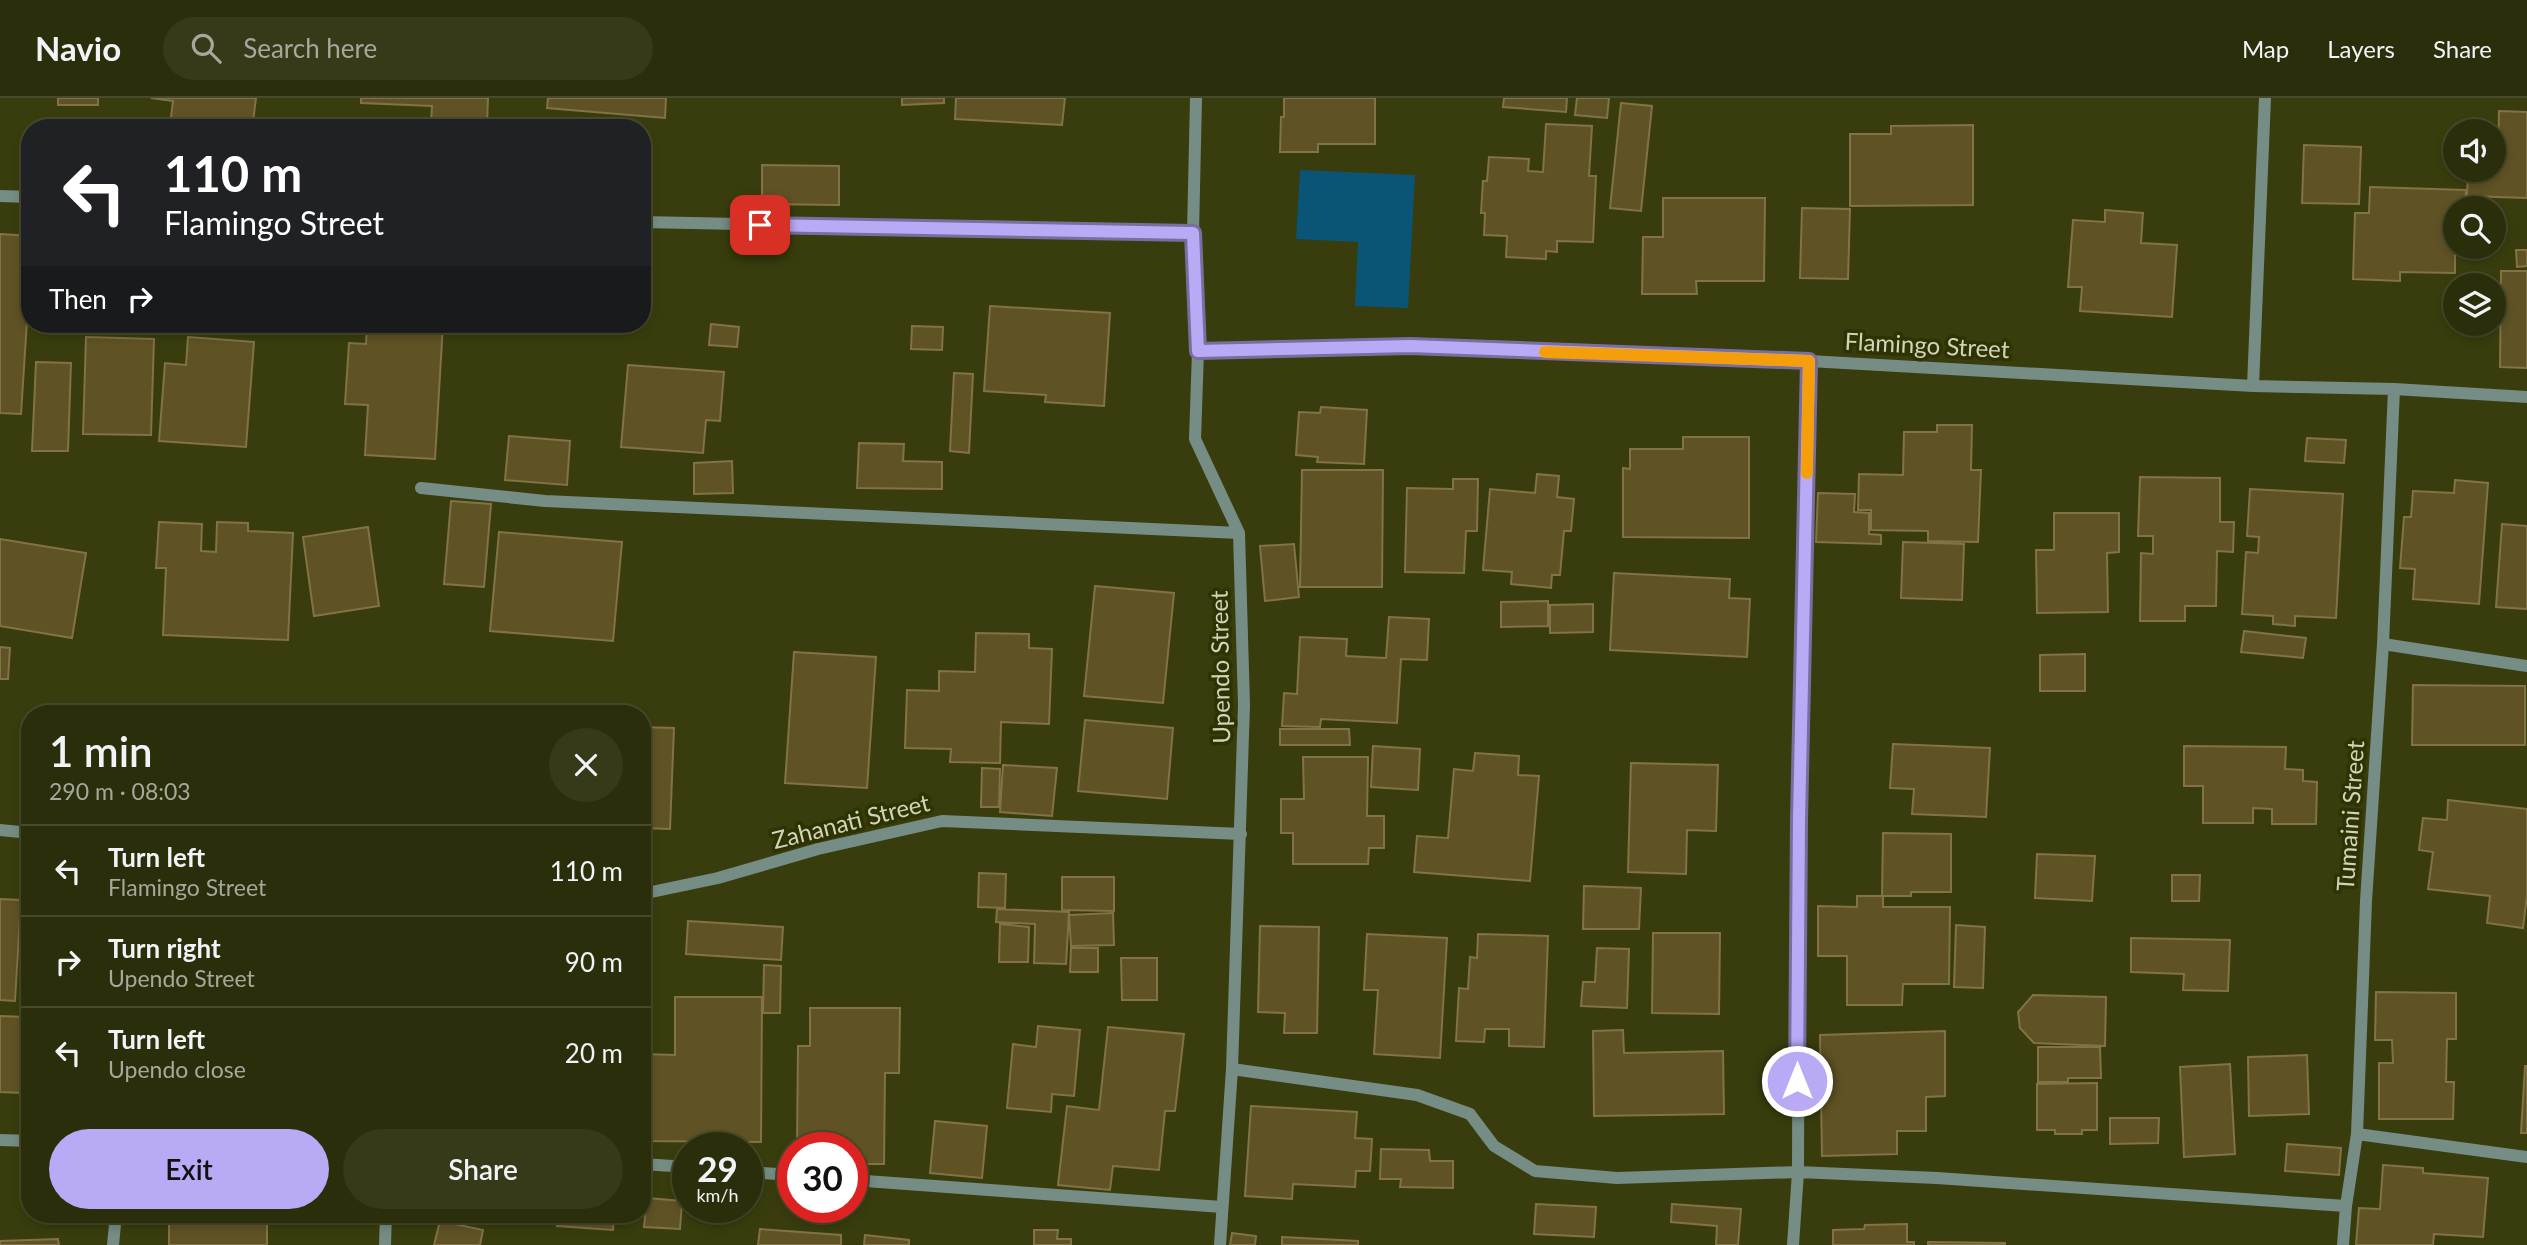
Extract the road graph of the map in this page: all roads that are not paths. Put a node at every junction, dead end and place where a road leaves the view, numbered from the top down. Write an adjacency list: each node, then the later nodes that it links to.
1 (1196, 98): 6 (street, Upendo Street)
2 (2265, 98): 9 (street)
3 (0, 196): 4 (street)
4 (21, 197)
5 (651, 222): 6 (street)
6 (1193, 233): 7 (street, Upendo Street)
7 (1198, 351): 8 (street, Flamingo Street); 13 (street, Upendo Street)
8 (1809, 361): 9 (street, Flamingo Street); 27 (street)
9 (2253, 386): 10 (street, Flamingo Street)
10 (2394, 389): 11 (street, Flamingo Street); 14 (street, Tumaini Street)
11 (2527, 397)
12 (421, 488): 13 (street)
13 (1239, 534): 18 (street, Upendo Street)
14 (2383, 644): 15 (street); 21 (street, Tumaini Street)
15 (2527, 666)
16 (0, 830): 17 (street)
17 (21, 832)
18 (1241, 834): 19 (street, Zahanati Street); 20 (street, Upendo Street)
19 (651, 892)
20 (1232, 1069): 27 (street); 30 (street, Upendo Street)
21 (2357, 1134): 24 (street); 29 (street, Tumaini Street)
22 (0, 1140): 23 (street)
23 (21, 1141)
24 (2527, 1157)
25 (651, 1165): 26 (street)
26 (672, 1166)
27 (1798, 1172): 29 (street); 36 (street)
28 (868, 1181): 30 (street)
29 (2346, 1206): 37 (street, Tumaini Street)
30 (1222, 1207): 35 (street, Upendo Street)
31 (115, 1223): 33 (street)
32 (386, 1223): 34 (street)
33 (113, 1245)
34 (385, 1245)
35 (1220, 1245)
36 (1793, 1245)
37 (2343, 1245)

